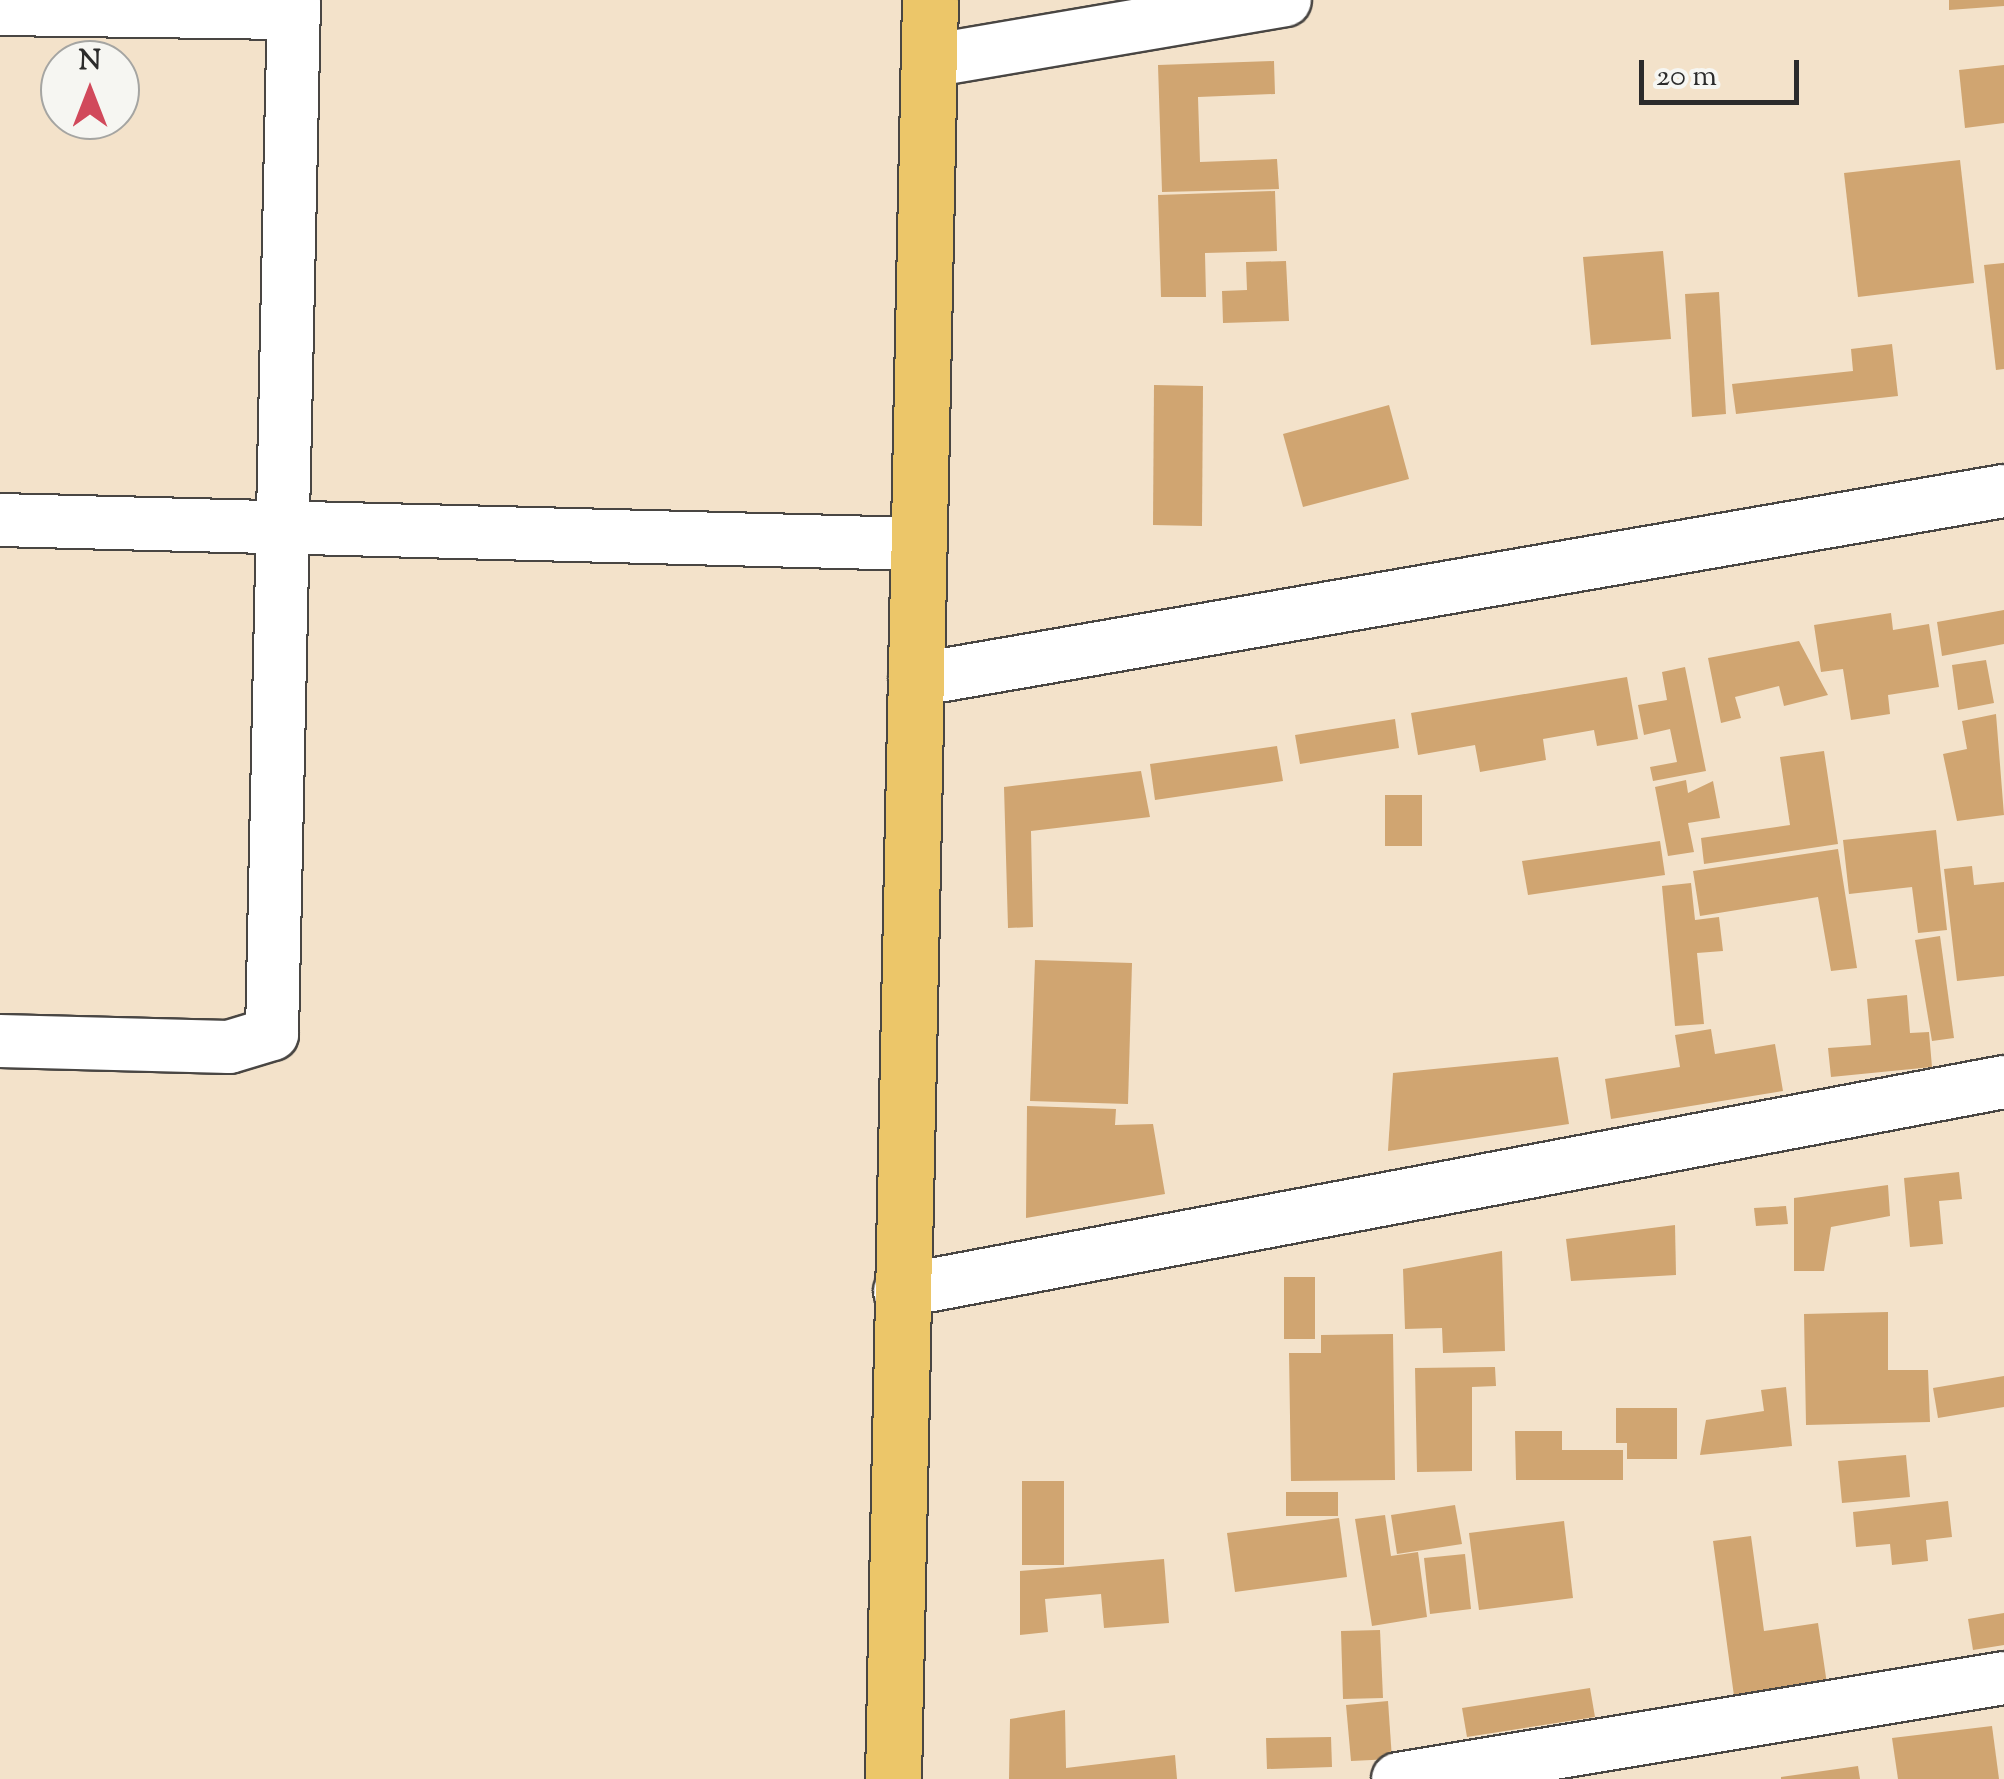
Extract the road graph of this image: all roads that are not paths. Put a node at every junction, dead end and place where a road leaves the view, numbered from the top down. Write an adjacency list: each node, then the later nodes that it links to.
1 (930, 0): 5 (main road)
2 (1284, 0): 5 (street)
3 (294, 6): 4 (street); 8 (street)
4 (0, 9)
5 (929, 61): 9 (main road)
6 (2004, 491): 10 (street)
7 (0, 520): 8 (street)
8 (288, 523): 9 (street); 11 (street)
9 (918, 544): 10 (main road)
10 (916, 680): 13 (main road)
11 (0, 1042)
12 (2004, 1082): 13 (street)
13 (900, 1291): 15 (main road)
14 (2004, 1678): 16 (street)
15 (893, 1779)
16 (1398, 1779)

